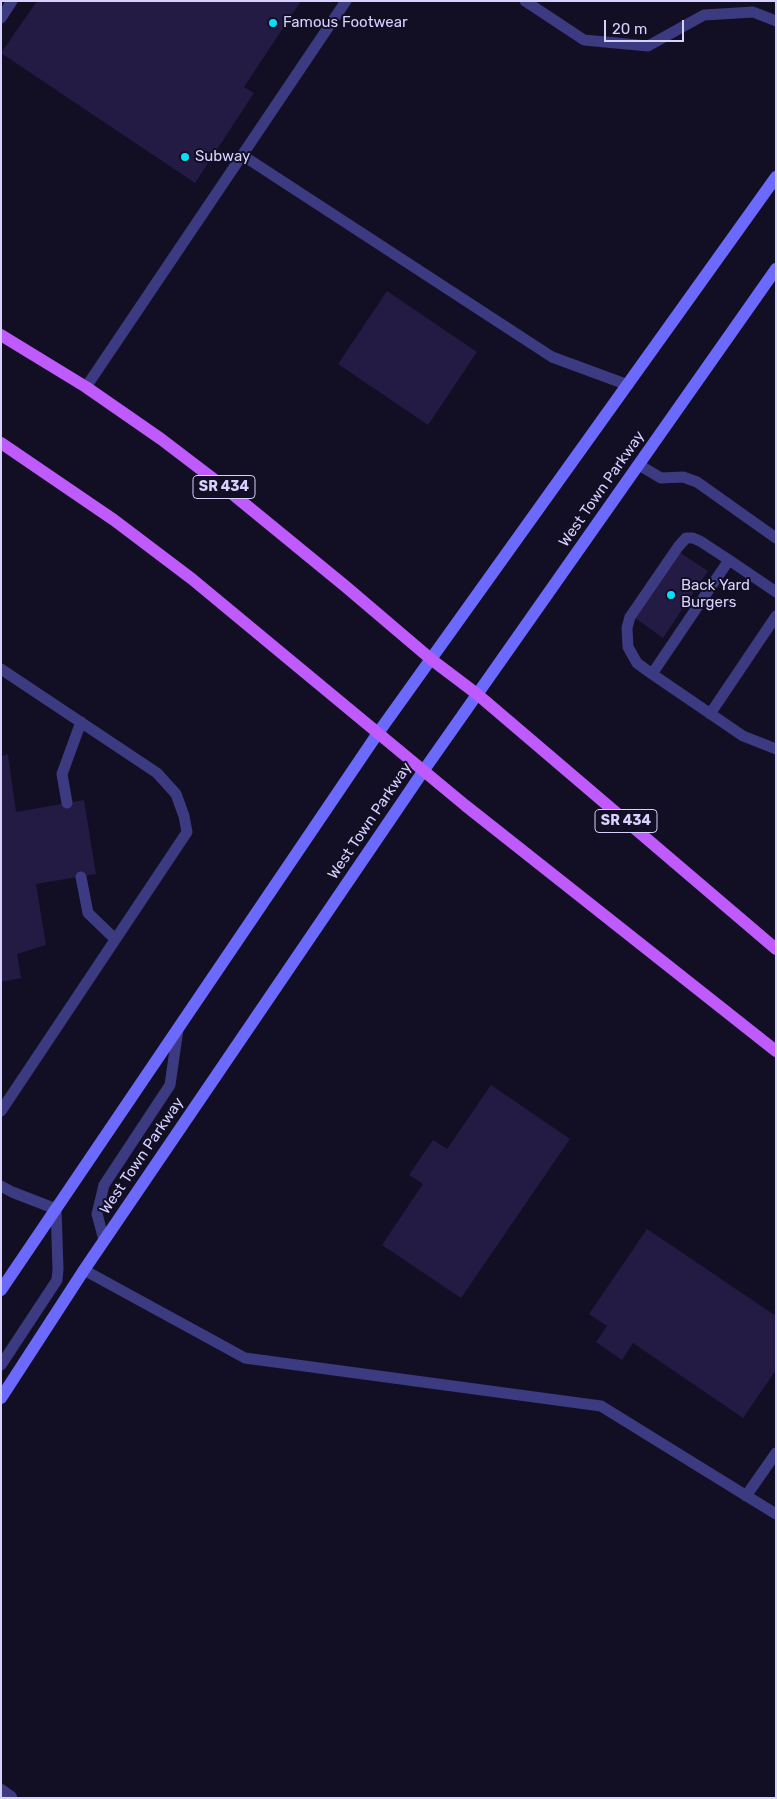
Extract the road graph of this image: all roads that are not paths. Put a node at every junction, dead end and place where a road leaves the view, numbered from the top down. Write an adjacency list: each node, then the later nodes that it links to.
1 (12, 1): 4 (lane)
2 (346, 1): 6 (lane)
3 (525, 1): 5 (lane)
4 (1, 18)
5 (776, 21)
6 (242, 155): 10 (lane); 11 (lane)
7 (776, 177): 10 (main road)
8 (776, 269): 13 (main road, West Town Parkway)
9 (1, 335): 11 (main road, SR 434)
10 (628, 385): 18 (main road)
11 (86, 387): 18 (main road, SR 434)
12 (1, 443): 24 (main road)
13 (639, 465): 14 (lane); 21 (main road, West Town Parkway)
14 (776, 538)
15 (729, 560): 16 (lane); 20 (lane); 20 (lane)
16 (776, 592)
17 (776, 616): 22 (lane)
18 (432, 660): 21 (main road, SR 434); 24 (main road)
19 (1, 669): 23 (lane)
20 (652, 674): 22 (lane)
21 (477, 694): 26 (main road, West Town Parkway); 30 (main road, SR 434)
22 (710, 714): 25 (lane)
23 (81, 722): 27 (lane); 29 (lane)
24 (378, 734): 26 (main road); 31 (main road)
25 (776, 749)
26 (424, 770): 32 (main road); 36 (main road, West Town Parkway)
27 (67, 803)
28 (81, 877): 29 (lane)
29 (116, 940): 33 (lane)
30 (776, 948)
31 (178, 1029): 35 (main road); 36 (lane)
32 (776, 1051)
33 (1, 1110)
34 (1, 1186): 35 (lane)
35 (56, 1210): 38 (main road); 39 (lane)
36 (104, 1240): 37 (main road, West Town Parkway)
37 (84, 1270): 40 (main road, West Town Parkway); 42 (lane)
38 (1, 1290)
39 (1, 1365)
40 (1, 1398)
41 (776, 1453): 42 (lane)
42 (746, 1496): 43 (lane)
43 (776, 1514)

